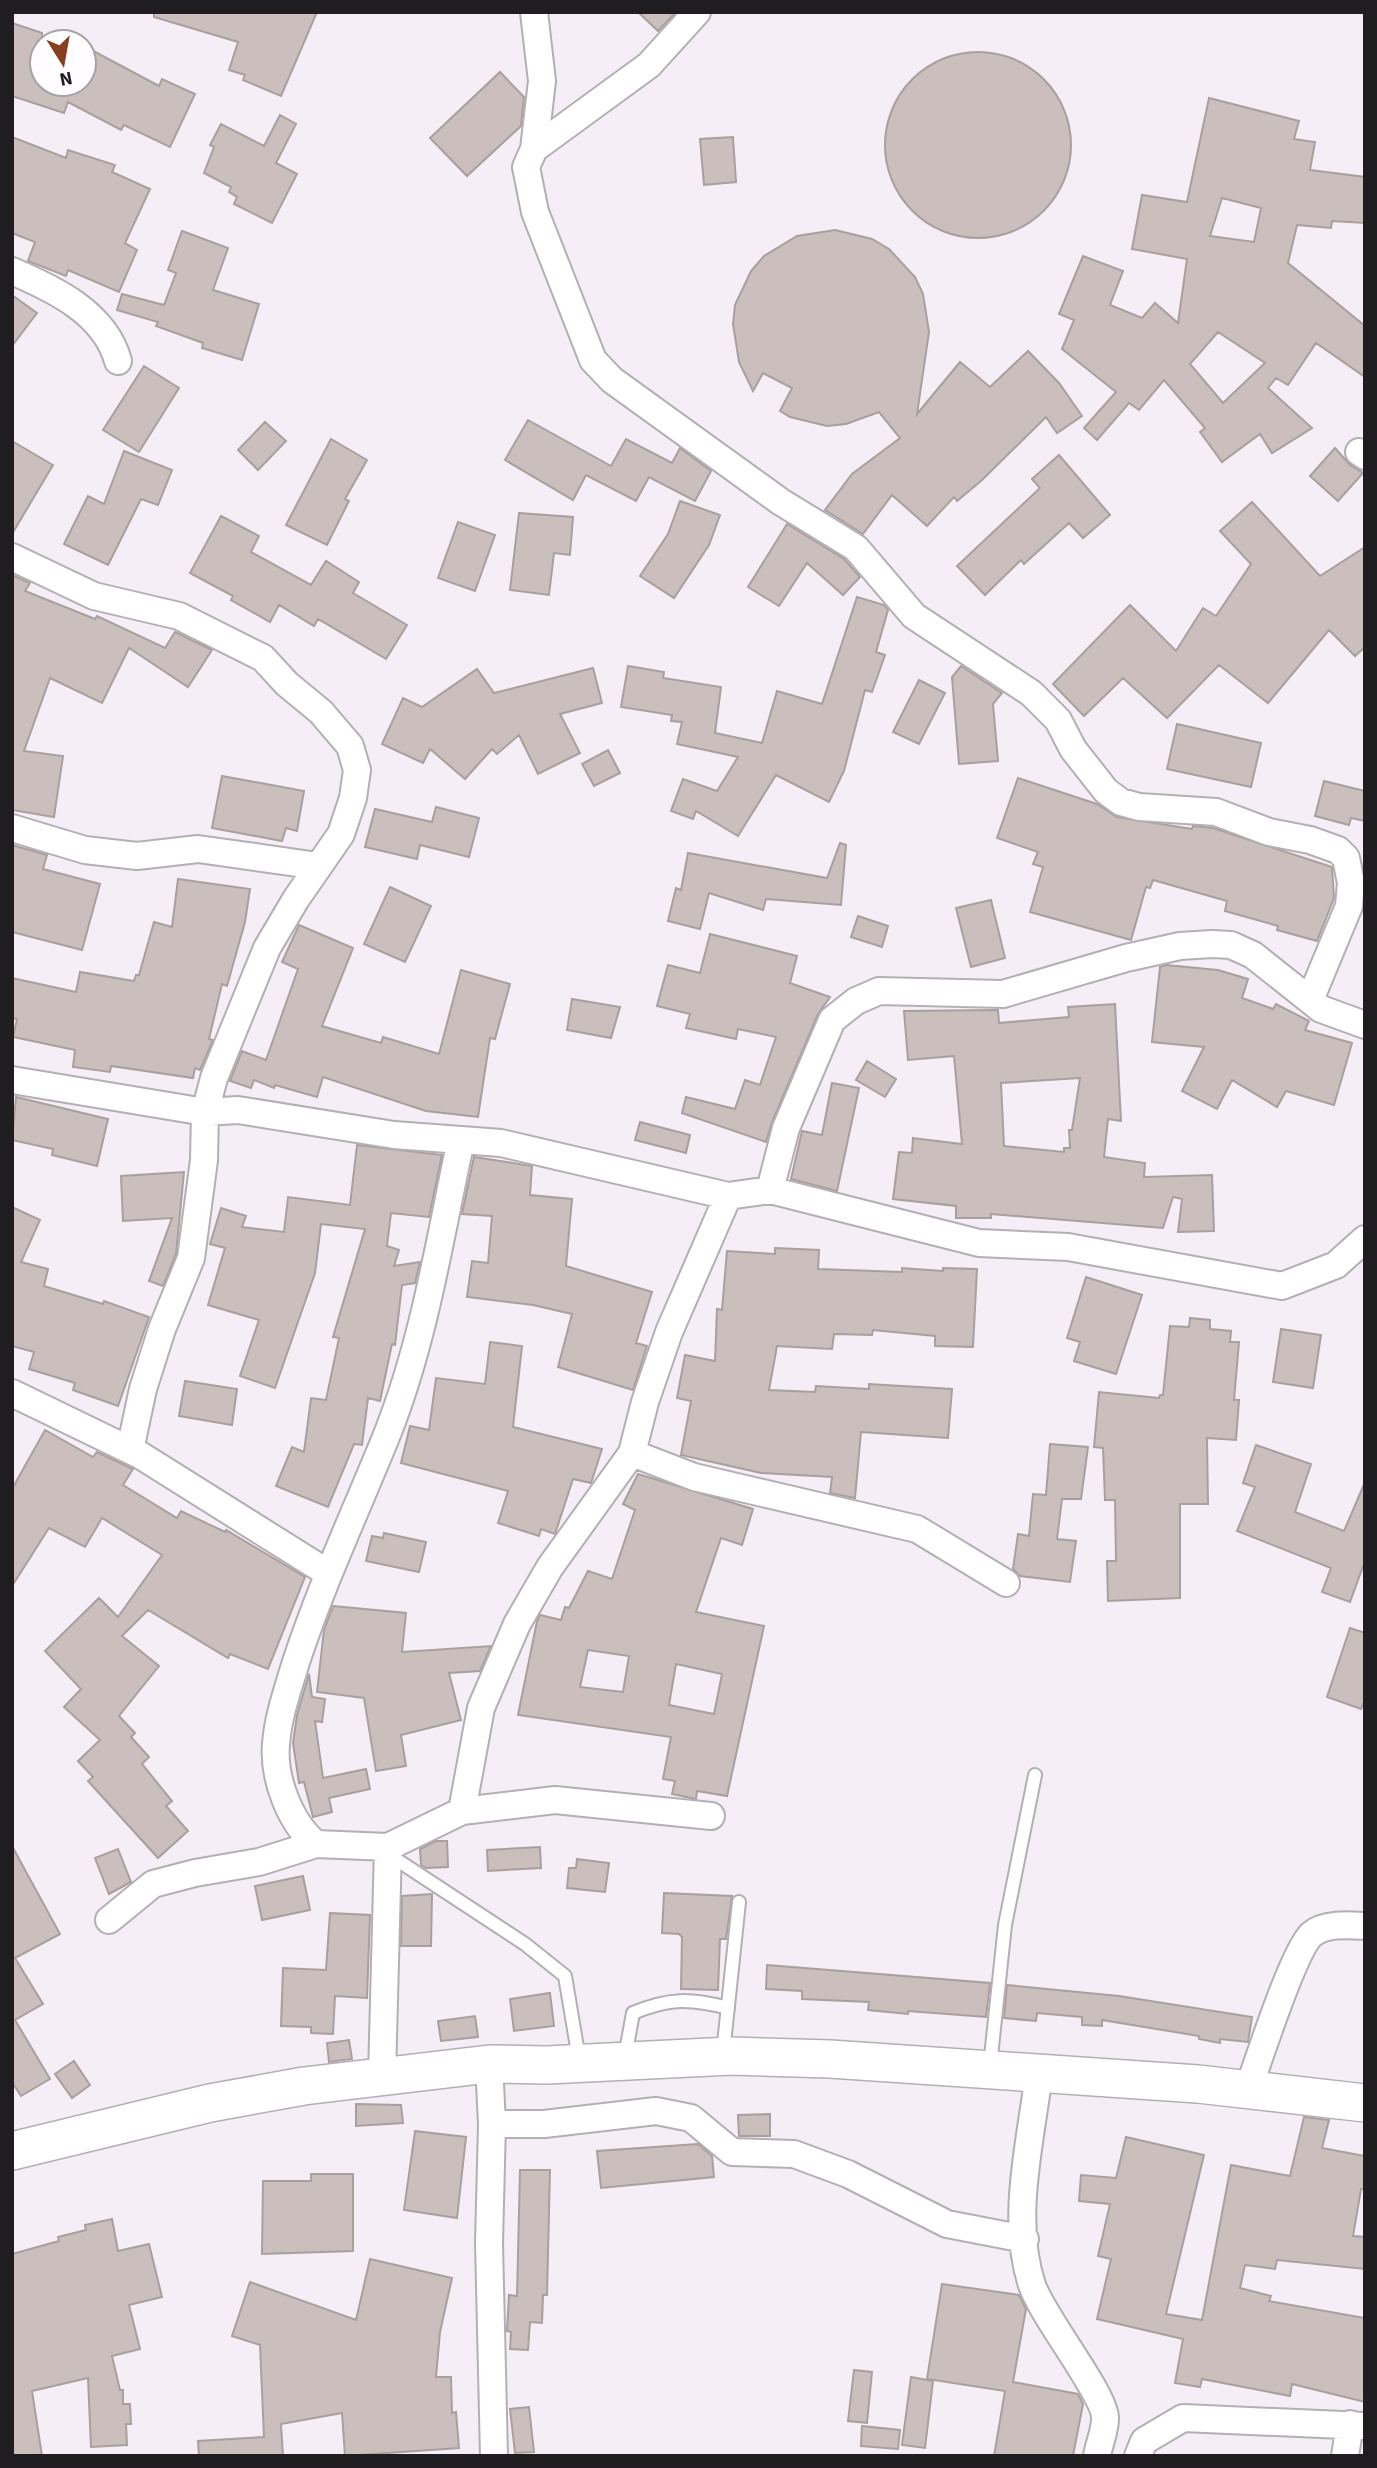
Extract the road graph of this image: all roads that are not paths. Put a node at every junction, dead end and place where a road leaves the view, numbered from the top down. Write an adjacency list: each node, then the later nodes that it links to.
1 (534, 12): 3 (street)
2 (697, 12): 3 (street)
3 (534, 149): 9 (street)
4 (12, 271): 5 (street)
5 (118, 361)
6 (12, 557): 8 (street)
7 (12, 828): 8 (street)
8 (318, 866): 12 (street)
9 (1310, 1000): 10 (street); 14 (street)
10 (1365, 1025)
11 (12, 1080): 12 (street)
12 (205, 1112): 13 (street); 18 (street)
13 (461, 1140): 15 (street); 20 (street)
14 (770, 1190): 15 (street); 16 (street)
15 (728, 1196): 19 (street)
16 (1365, 1239)
17 (12, 1393): 18 (street)
18 (130, 1450): 20 (street)
19 (632, 1453): 21 (street); 23 (street)
20 (328, 1573): 25 (street)
21 (1006, 1583)
22 (1035, 1774): 35 (lane)
23 (462, 1811): 24 (street); 26 (street)
24 (711, 1816)
25 (316, 1844): 26 (street); 28 (street)
26 (388, 1851): 33 (lane); 37 (street)
27 (739, 1902): 30 (lane)
28 (109, 1920)
29 (1365, 1926): 38 (street)
30 (728, 2008): 31 (lane); 32 (lane)
31 (722, 2057): 32 (main road); 35 (main road)
32 (625, 2061): 33 (main road)
33 (580, 2063): 34 (main road)
34 (489, 2064): 37 (main road); 40 (street)
35 (989, 2070): 36 (main road)
36 (1039, 2073): 38 (main road); 42 (street)
37 (382, 2077): 41 (main road)
38 (1248, 2090): 39 (main road)
39 (1365, 2103)
40 (492, 2124): 42 (street); 44 (street)
41 (12, 2151)
42 (1025, 2239): 45 (street)
43 (1357, 2425): 46 (street); 47 (street)
44 (494, 2456)
45 (1097, 2456)
46 (1138, 2456)
47 (1345, 2456)

